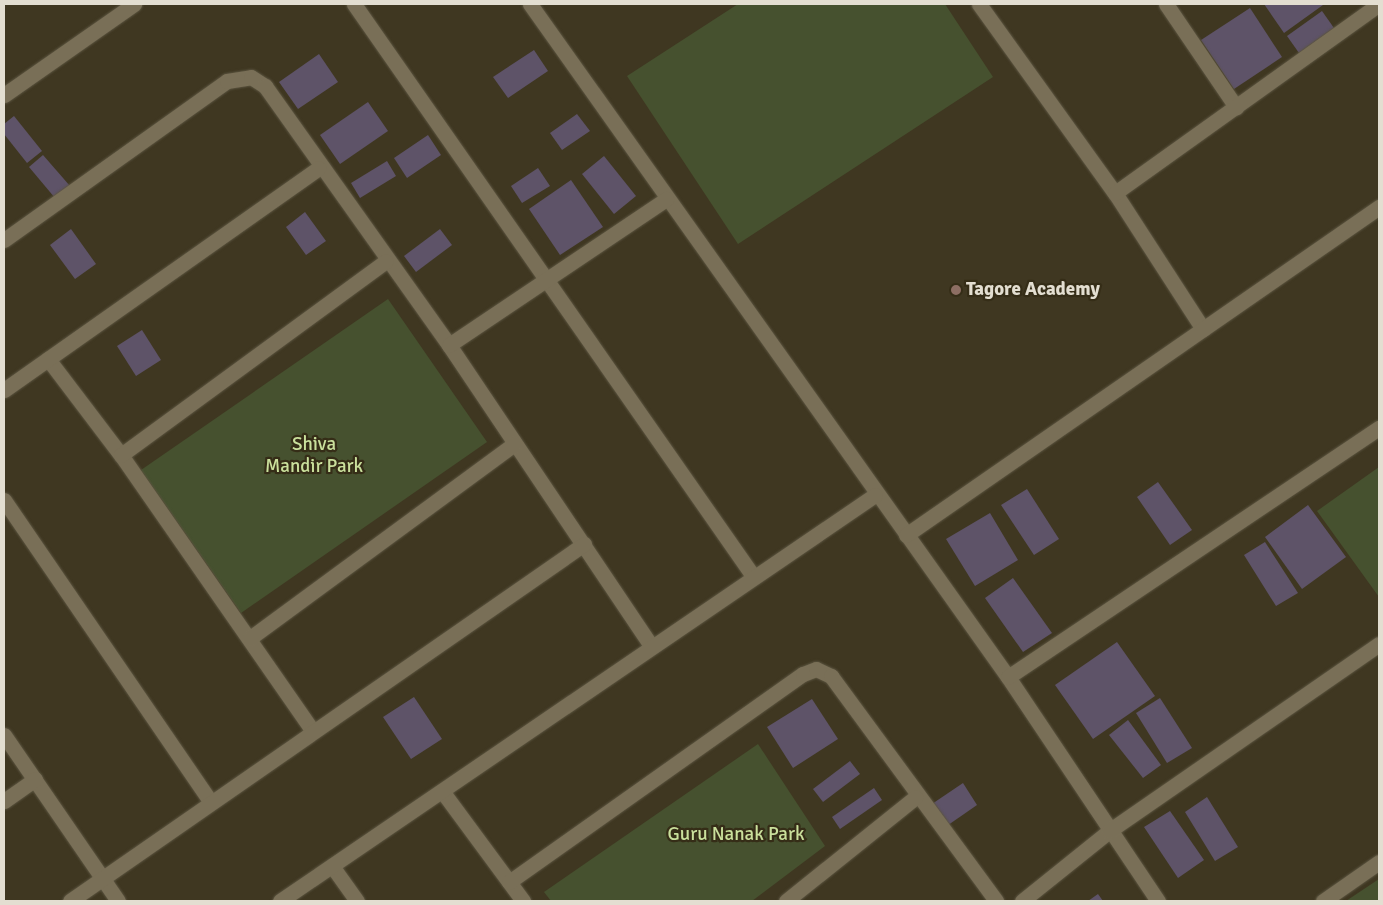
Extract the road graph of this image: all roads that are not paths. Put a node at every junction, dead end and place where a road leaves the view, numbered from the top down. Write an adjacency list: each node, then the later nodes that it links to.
1 (134, 4): 8 (street)
2 (354, 4): 16 (street)
3 (530, 4): 12 (street)
4 (979, 4): 11 (street)
5 (1166, 4): 9 (street)
6 (1379, 4): 7 (street)
7 (1358, 10): 9 (street)
8 (4, 95)
9 (1236, 107): 11 (street)
10 (319, 168): 14 (street); 15 (street); 19 (street)
11 (1115, 193): 17 (street)
12 (666, 199): 16 (street); 24 (street)
13 (1379, 207): 17 (street)
14 (4, 240)
15 (386, 261): 18 (street); 23 (street)
16 (544, 278): 18 (street); 28 (street)
17 (1203, 329): 26 (street)
18 (449, 345): 22 (street)
19 (48, 359): 20 (street); 23 (street)
20 (4, 390)
21 (1379, 428): 32 (street)
22 (514, 444): 27 (street); 29 (street)
23 (121, 456): 29 (street)
24 (875, 495): 26 (street); 28 (street)
25 (4, 500): 39 (street)
26 (906, 535): 32 (street)
27 (584, 544): 31 (street); 33 (street)
28 (754, 576): 31 (street)
29 (250, 638): 33 (street)
30 (1379, 644): 40 (street)
31 (651, 646): 36 (street)
32 (1008, 677): 40 (street)
33 (313, 731): 39 (street)
34 (4, 735): 35 (street)
35 (35, 779): 38 (street); 43 (street)
36 (442, 791): 42 (street); 44 (street)
37 (916, 797): 44 (street); 50 (street); 51 (street)
38 (4, 801)
39 (210, 801): 43 (street)
40 (1109, 831): 52 (street); 53 (street)
41 (1379, 862): 54 (street)
42 (332, 866): 47 (street); 48 (street)
43 (102, 879): 45 (street); 46 (street)
44 (509, 882): 49 (street)
45 (70, 901)
46 (118, 901)
47 (280, 901)
48 (357, 901)
49 (523, 901)
50 (786, 901)
51 (996, 901)
52 (1022, 901)
53 (1158, 901)
54 (1323, 901)

